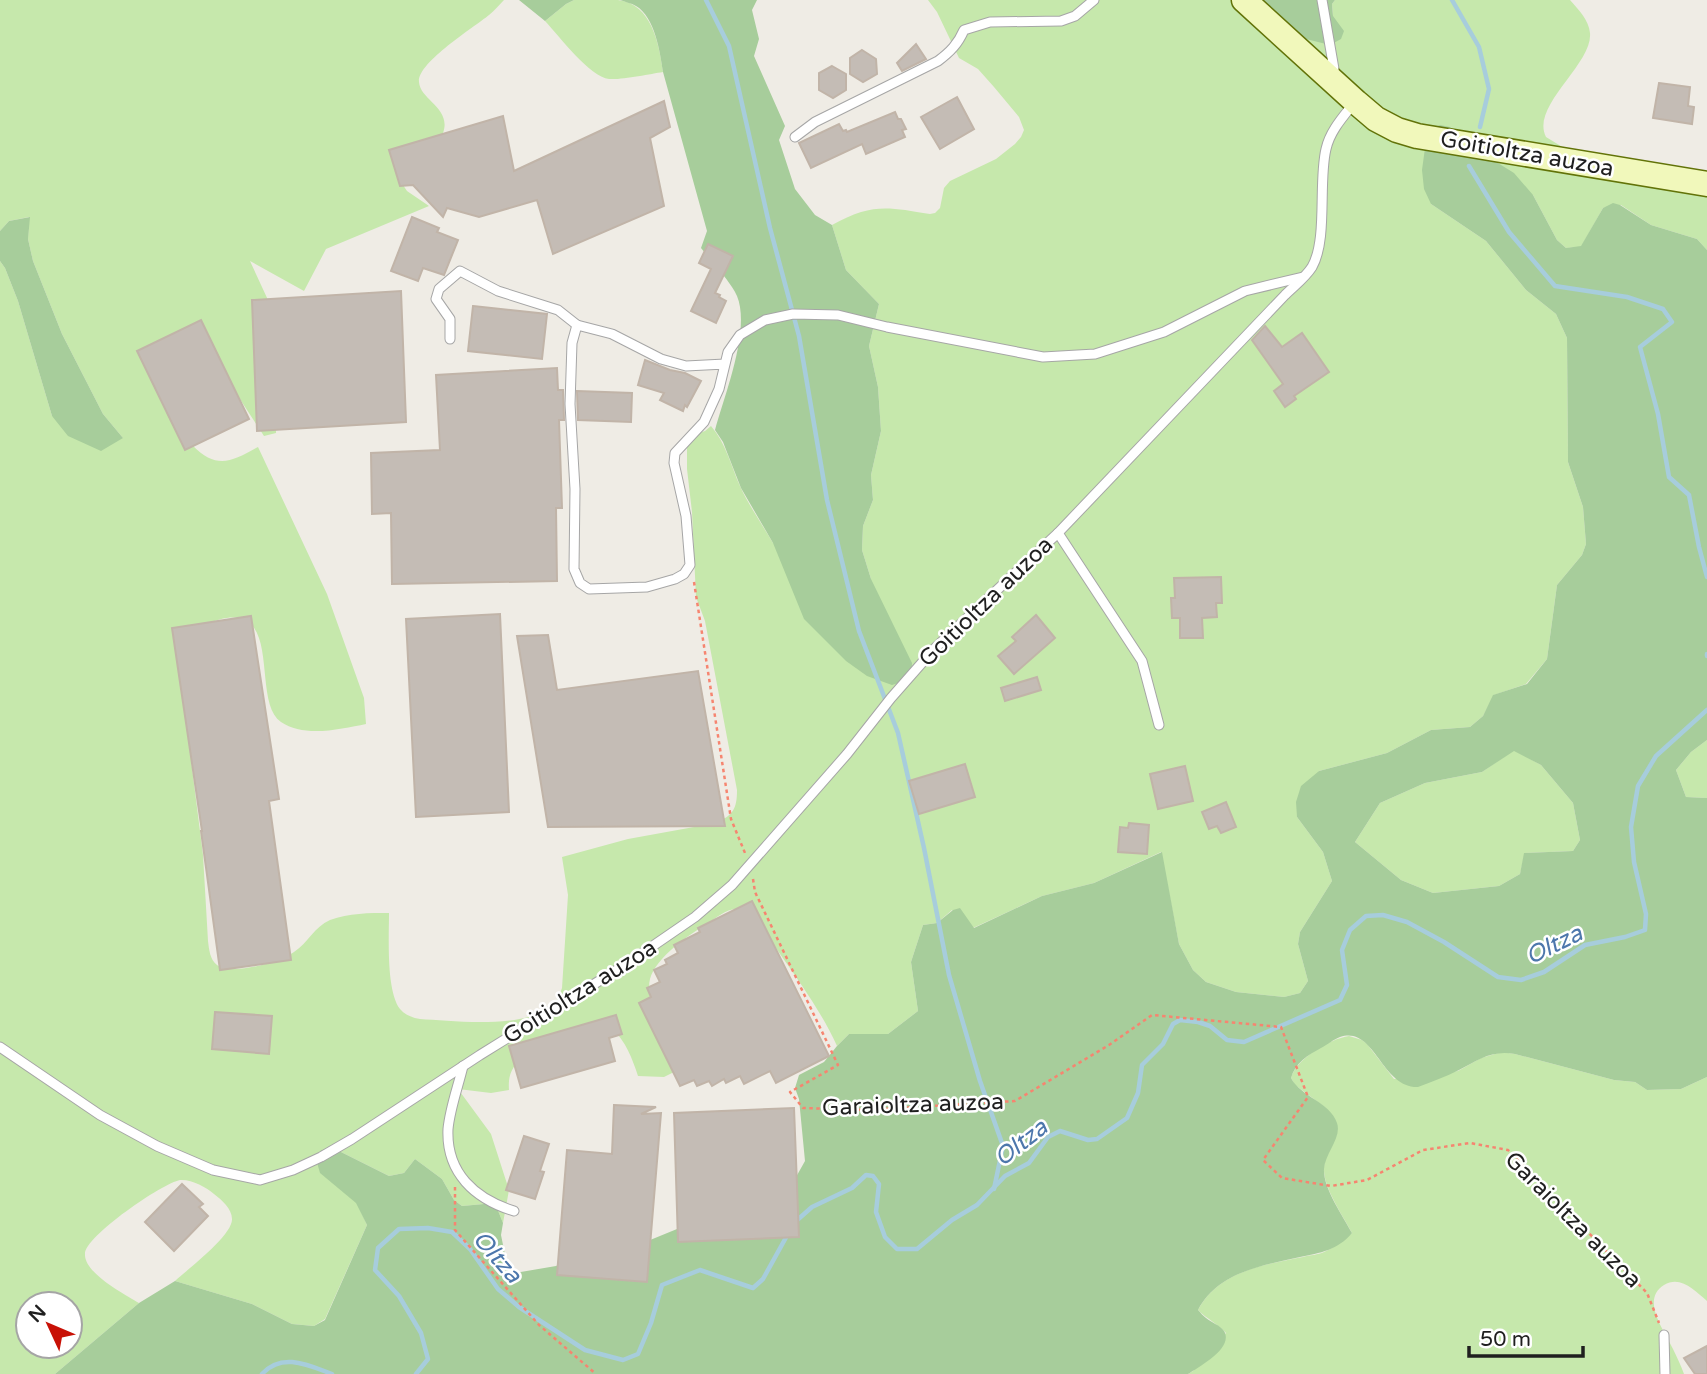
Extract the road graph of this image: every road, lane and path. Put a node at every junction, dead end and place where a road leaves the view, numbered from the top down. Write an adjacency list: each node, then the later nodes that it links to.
1 (1094, 0): 6 (lane)
2 (1244, 0): 4 (street, Goitioltza auzoa)
3 (1322, 0): 4 (lane)
4 (1331, 79): 5 (street, Goitioltza auzoa)
5 (1356, 102): 7 (street, Goitioltza auzoa); 8 (lane, Goitioltza auzoa)
6 (795, 137)
7 (1707, 184)
8 (1304, 277): 11 (lane); 12 (lane, Goitioltza auzoa)
9 (577, 324): 10 (lane); 11 (lane); 13 (lane)
10 (450, 339)
11 (725, 364): 13 (lane)
12 (1058, 533): 14 (lane, Goitioltza auzoa); 15 (lane, Goitioltza auzoa)
13 (690, 565): 15 (path, Garaioltza auzoa)
14 (1159, 725)
15 (751, 864): 17 (lane, Goitioltza auzoa); 20 (path, Garaioltza auzoa)
16 (0, 1047): 17 (lane, Goitioltza auzoa)
17 (463, 1066): 18 (lane)
18 (455, 1167): 19 (lane); 21 (path)
19 (514, 1211)
20 (1664, 1335): 22 (lane)
21 (596, 1374)
22 (1665, 1374)

